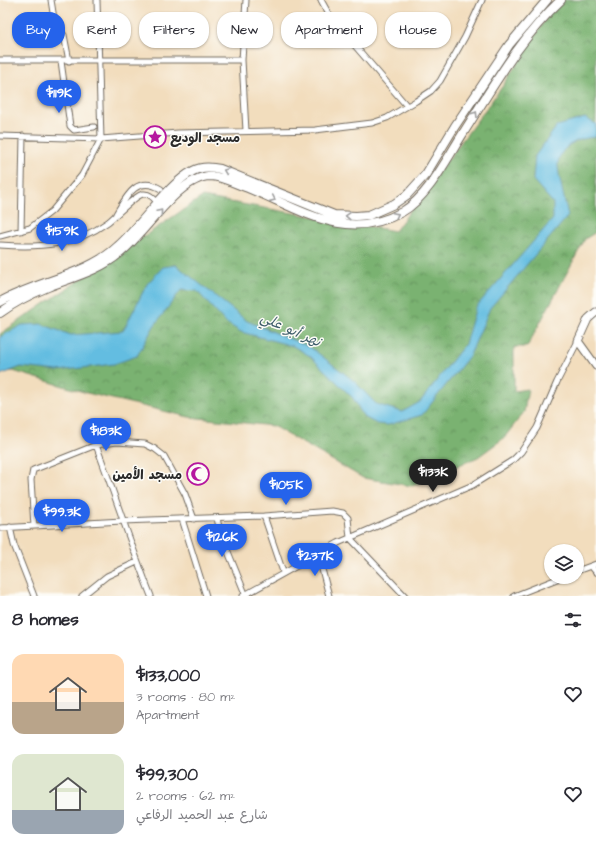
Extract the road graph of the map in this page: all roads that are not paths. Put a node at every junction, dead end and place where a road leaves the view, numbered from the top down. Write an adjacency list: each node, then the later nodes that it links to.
1 (51, 0): 10 (street)
2 (97, 0): 11 (street)
3 (246, 0): 9 (street)
4 (321, 0): 15 (street)
5 (482, 0): 15 (street)
6 (547, 0): 13 (main road)
7 (561, 0): 14 (main road)
8 (0, 60): 12 (street)
9 (242, 60): 11 (street); 17 (street)
10 (69, 61): 11 (street); 12 (street)
11 (98, 61): 20 (street)
12 (61, 62): 16 (street)
13 (490, 73): 14 (main road); 21 (main road)
14 (498, 78): 22 (main road, one-way to 14)
15 (407, 106): 17 (street)
16 (94, 127)
17 (246, 131): 20 (street)
18 (0, 136): 19 (street)
19 (23, 136): 20 (street); 26 (street)
20 (101, 139): 26 (street)
21 (433, 161): 22 (main road); 24 (main road, one-way to 24)
22 (442, 166): 31 (main road, one-way to 22)
23 (161, 189): 25 (street)
24 (158, 204): 25 (street); 29 (main road)
25 (113, 218): 28 (street)
26 (21, 231): 27 (street)
27 (0, 236)
28 (0, 245)
29 (0, 302)
30 (596, 312): 32 (street)
31 (0, 313)
32 (578, 341): 33 (street); 43 (street)
33 (596, 366)
34 (96, 445): 38 (street); 39 (street); 40 (street)
35 (264, 516): 36 (street); 43 (street); 48 (street)
36 (217, 518): 38 (street); 51 (street)
37 (182, 519): 38 (street); 39 (street); 55 (street)
38 (194, 519)
39 (122, 521): 40 (street); 45 (street)
40 (34, 526): 41 (street)
41 (10, 527): 42 (street); 52 (street)
42 (0, 528)
43 (350, 538): 44 (street); 57 (street)
44 (318, 554): 48 (street); 56 (street)
45 (137, 562): 53 (street); 54 (street)
46 (594, 565): 47 (street); 49 (street)
47 (584, 569)
48 (283, 572): 51 (street)
49 (596, 572)
50 (544, 584): 58 (street)
51 (245, 595)
52 (34, 596)
53 (82, 596)
54 (151, 596)
55 (206, 596)
56 (329, 596)
57 (405, 596)
58 (514, 596)

